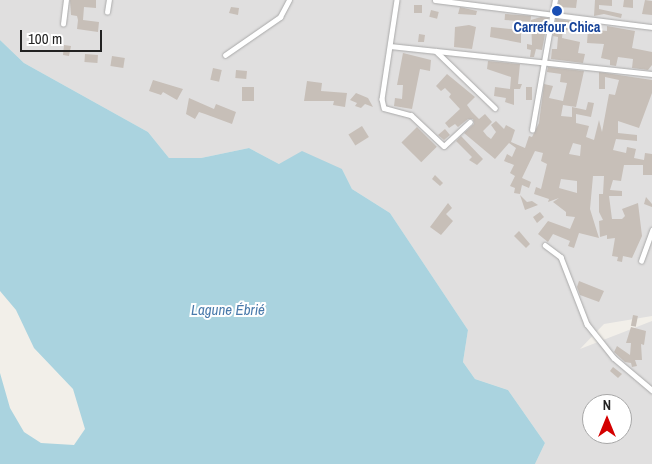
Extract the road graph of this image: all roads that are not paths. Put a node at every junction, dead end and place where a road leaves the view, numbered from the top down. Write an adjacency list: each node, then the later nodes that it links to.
1 (66, 0): 9 (street)
2 (109, 0): 7 (street)
3 (289, 0): 13 (street)
4 (397, 0): 11 (street)
5 (435, 0): 8 (street)
6 (555, 0): 8 (street)
7 (107, 12)
8 (552, 13): 10 (street); 14 (street)
9 (63, 24)
10 (652, 27)
11 (390, 46): 12 (street); 17 (street)
12 (436, 50): 14 (street); 16 (street)
13 (225, 55)
14 (544, 61): 15 (street); 18 (street)
15 (652, 74)
16 (495, 108)
17 (470, 122)
18 (532, 130)
19 (652, 230): 21 (street)
20 (545, 245): 22 (street)
21 (642, 261)
22 (652, 390)

